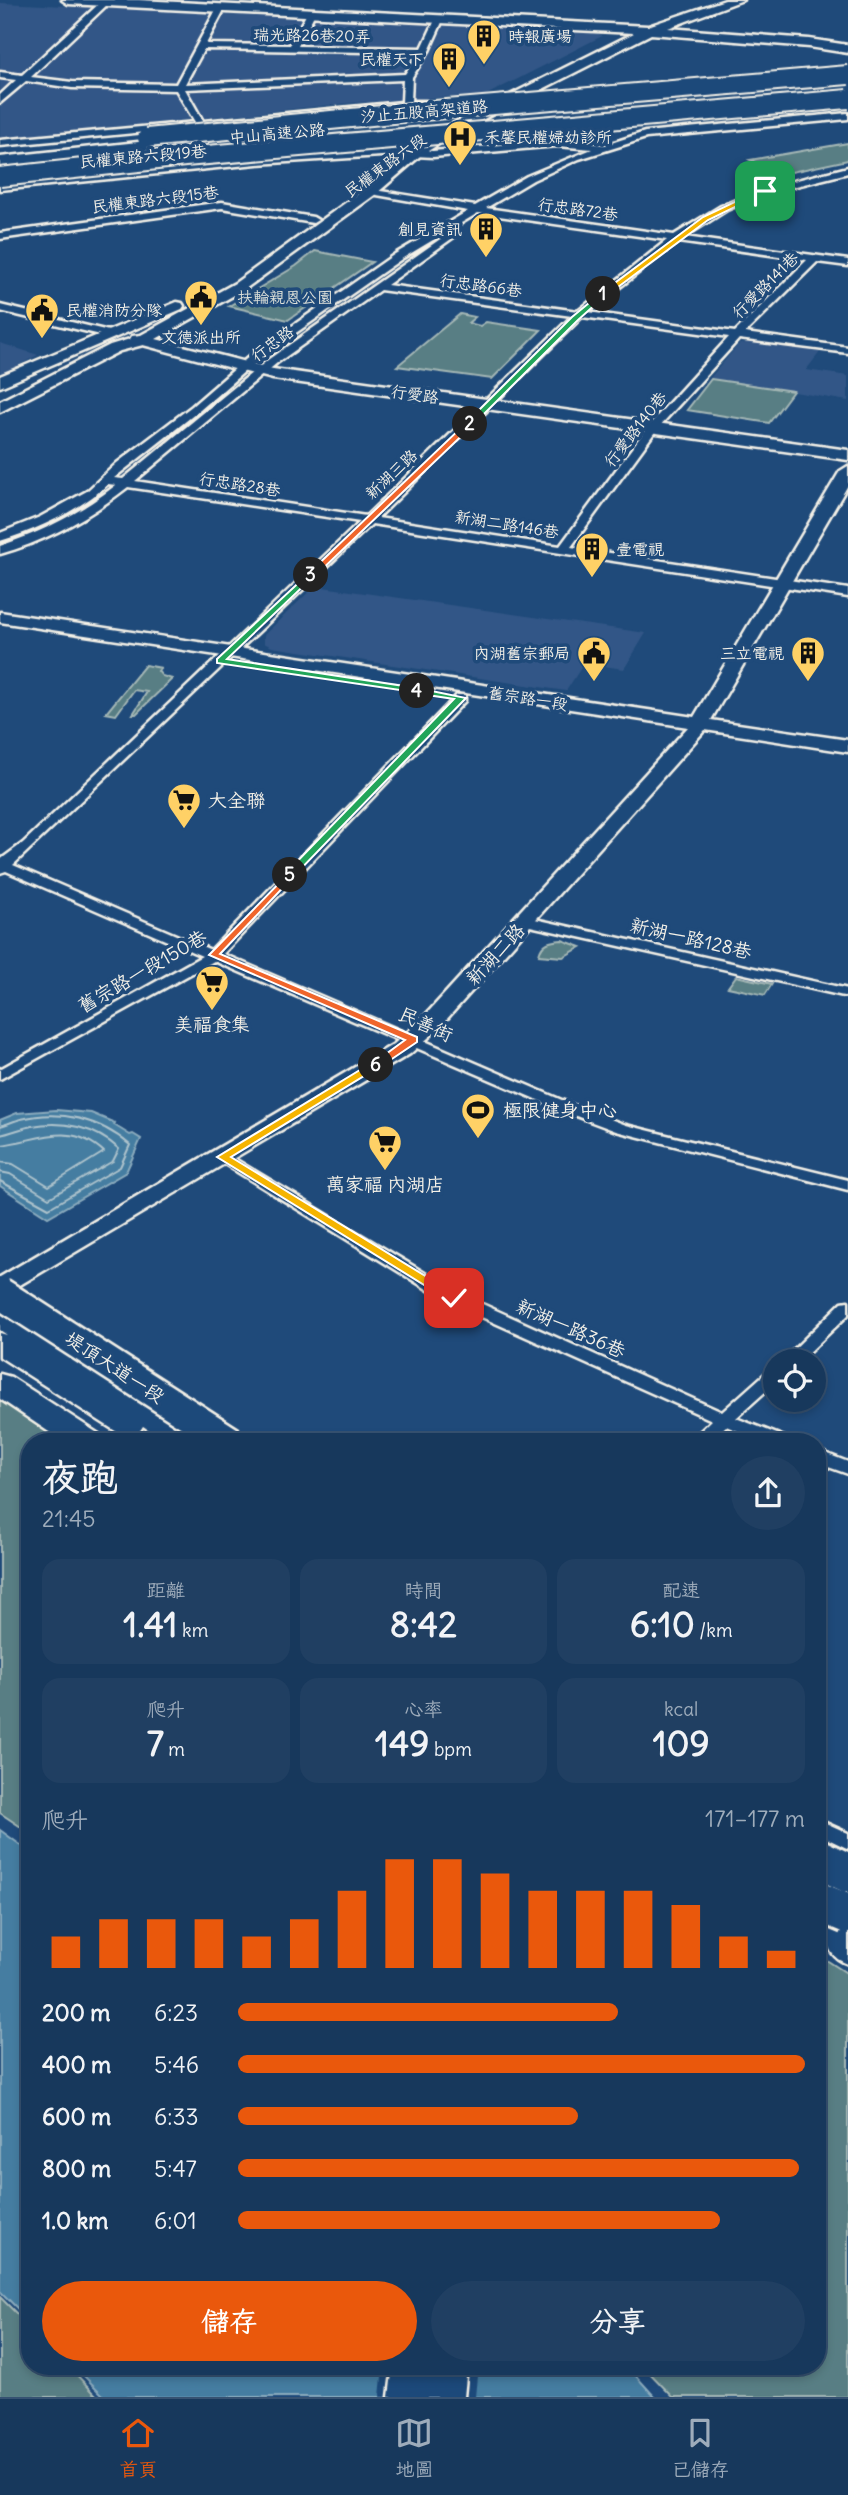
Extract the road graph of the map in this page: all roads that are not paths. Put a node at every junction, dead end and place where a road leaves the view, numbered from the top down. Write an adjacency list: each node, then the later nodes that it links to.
1 (68, 0): 4 (main road)
2 (719, 0): 8 (main road, 民權東路六段)
3 (737, 0): 9 (main road, 民權東路六段)
4 (106, 2): 5 (main road); 17 (street)
5 (221, 8): 6 (main road); 10 (street)
6 (311, 13): 7 (main road); 11 (street)
7 (439, 20): 8 (main road); 13 (street)
8 (631, 30): 9 (main road); 21 (main road, 民權東路六段)
9 (649, 30): 12 (main road); 35 (main road, 民權東路六段)
10 (199, 46): 11 (street, 瑞光路26巷20弄); 19 (street)
11 (292, 48): 13 (street, 瑞光路26巷20弄)
12 (848, 49)
13 (425, 51): 16 (street)
14 (0, 75): 17 (street)
15 (848, 75): 31 (highway, 汐止五股高架道路, bridge)
16 (408, 78): 19 (street); 24 (street)
17 (20, 80): 19 (street); 23 (street)
18 (848, 83): 38 (highway, 中山高速公路)
19 (178, 87): 26 (street)
20 (848, 92): 31 (highway, 中山高速公路)
21 (498, 98): 24 (street); 34 (main road, 民權東路六段)
22 (848, 99): 41 (highway, 汐止五股高架道路, bridge)
23 (0, 100)
24 (405, 103): 26 (street)
25 (844, 116): 27 (street); 28 (street, 行忠路)
26 (200, 122): 29 (street)
27 (848, 125)
28 (645, 135): 30 (street); 32 (street, 行忠路)
29 (0, 143)
30 (557, 143): 32 (street); 35 (street, 民權東路六段19巷); 37 (street)
31 (149, 146): 33 (highway); 36 (highway, 汐止五股高架道路); 39 (highway, 中山高速公路)
32 (608, 148): 37 (street, 行忠路); 45 (street, 行忠路)
33 (0, 149)
34 (397, 152): 35 (street, 民權東路六段19巷); 42 (street, 民權東路六段19巷); 46 (main road, 民權東路六段)
35 (415, 153): 43 (main road, 民權東路六段)
36 (0, 155)
37 (576, 157): 44 (street, 行忠路)
38 (0, 162)
39 (0, 170)
40 (848, 170): 48 (street, 新湖三路)
41 (0, 177)
42 (0, 187)
43 (371, 191): 44 (street, 行忠路72巷); 56 (main road, 民權東路六段)
44 (475, 209): 45 (street, 行忠路72巷); 59 (street, 行忠路)
45 (489, 212): 48 (street, 行忠路72巷); 51 (street, 行忠路)
46 (313, 220): 47 (street, 民權東路六段15巷); 54 (main road, 民權東路六段)
47 (0, 236)
48 (677, 238): 49 (street, 行忠路72巷); 53 (street, 新湖三路)
49 (815, 258): 50 (street, 行忠路72巷); 55 (street, 行愛路141巷)
50 (848, 263)
51 (379, 287): 53 (street, 行忠路66巷); 60 (street, 行忠路)
52 (0, 308): 54 (street)
53 (580, 314): 55 (street, 行忠路66巷); 63 (street, 新湖三路)
54 (110, 334): 56 (main road, 行愛路); 58 (main road, 民權東路六段)
55 (738, 335): 57 (street, 行忠路66巷); 65 (street, 行愛路140巷)
56 (139, 343): 59 (main road, 行愛路); 62 (main road, 民權東路六段); 64 (main road, 民權東路六段)
57 (848, 350)
58 (65, 355): 61 (main road, 民權東路六段); 62 (main road, 民權東路六段)
59 (245, 366): 60 (main road, 行愛路); 68 (street, 行忠路)
60 (261, 371): 63 (main road, 行愛路); 69 (street, 行忠路)
61 (0, 382)
62 (3, 401)
63 (489, 404): 65 (main road, 行愛路); 70 (street, 新湖三路)
64 (0, 420)
65 (653, 427): 66 (main road, 行愛路); 72 (street, 行愛路140巷)
66 (848, 454)
67 (848, 471): 74 (main road, 新湖二路)
68 (107, 480): 69 (street, 行忠路28巷); 71 (street, 行忠路)
69 (127, 482): 70 (street, 行忠路28巷); 73 (street, 行忠路)
70 (368, 519): 72 (street, 新湖二路146巷); 78 (street, 新湖三路)
71 (0, 537)
72 (564, 549): 74 (street, 新湖二路146巷)
73 (0, 550)
74 (784, 583): 75 (street, 新湖二路146巷); 80 (main road, 新湖二路)
75 (848, 593)
76 (0, 617): 78 (main road, 舊宗路一段)
77 (0, 628): 78 (main road, 舊宗路一段)
78 (226, 657): 79 (main road, 舊宗路一段); 80 (main road, 舊宗路一段); 83 (street, 新湖三路)
79 (461, 698): 80 (main road, 舊宗路一段); 85 (street, 舊宗路一段150巷)
80 (697, 729): 81 (main road, 舊宗路一段); 82 (main road, 舊宗路一段); 84 (main road, 新湖二路)
81 (848, 746)
82 (848, 756)
83 (2, 866): 85 (street, 民善街)
84 (526, 921): 86 (street, 新湖一路128巷); 87 (main road, 新湖二路)
85 (214, 955): 87 (street, 民善街); 88 (street, 舊宗路一段150巷)
86 (848, 993)
87 (413, 1040): 89 (main road, 新湖二路); 90 (street, 民善街)
88 (0, 1075)
89 (223, 1157): 91 (main road, 新湖二路); 100 (street, 新湖一路36巷)
90 (848, 1185)
91 (0, 1291): 106 (highway, bridge)
92 (848, 1306): 96 (street)
93 (0, 1309): 105 (highway)
94 (0, 1316): 104 (highway, 堤頂大道一段)
95 (0, 1343): 103 (highway)
96 (803, 1349)
97 (0, 1363): 102 (highway)
98 (0, 1384): 101 (highway)
99 (763, 1385): 100 (street)
100 (726, 1420): 107 (street); 108 (street, 新湖一路36巷)
101 (74, 1433)
102 (108, 1433)
103 (141, 1433)
104 (176, 1433)
105 (192, 1433)
106 (216, 1433)
107 (709, 1433)
108 (758, 1433)
109 (826, 1459): 110 (street)
110 (848, 1468)
111 (826, 1843): 112 (street)
112 (838, 1866): 114 (main road)
113 (826, 1913): 114 (highway, bridge)
114 (841, 1934)
115 (414, 2375): 117 (highway)
116 (444, 2375): 118 (highway)
117 (411, 2397)
118 (442, 2397)

